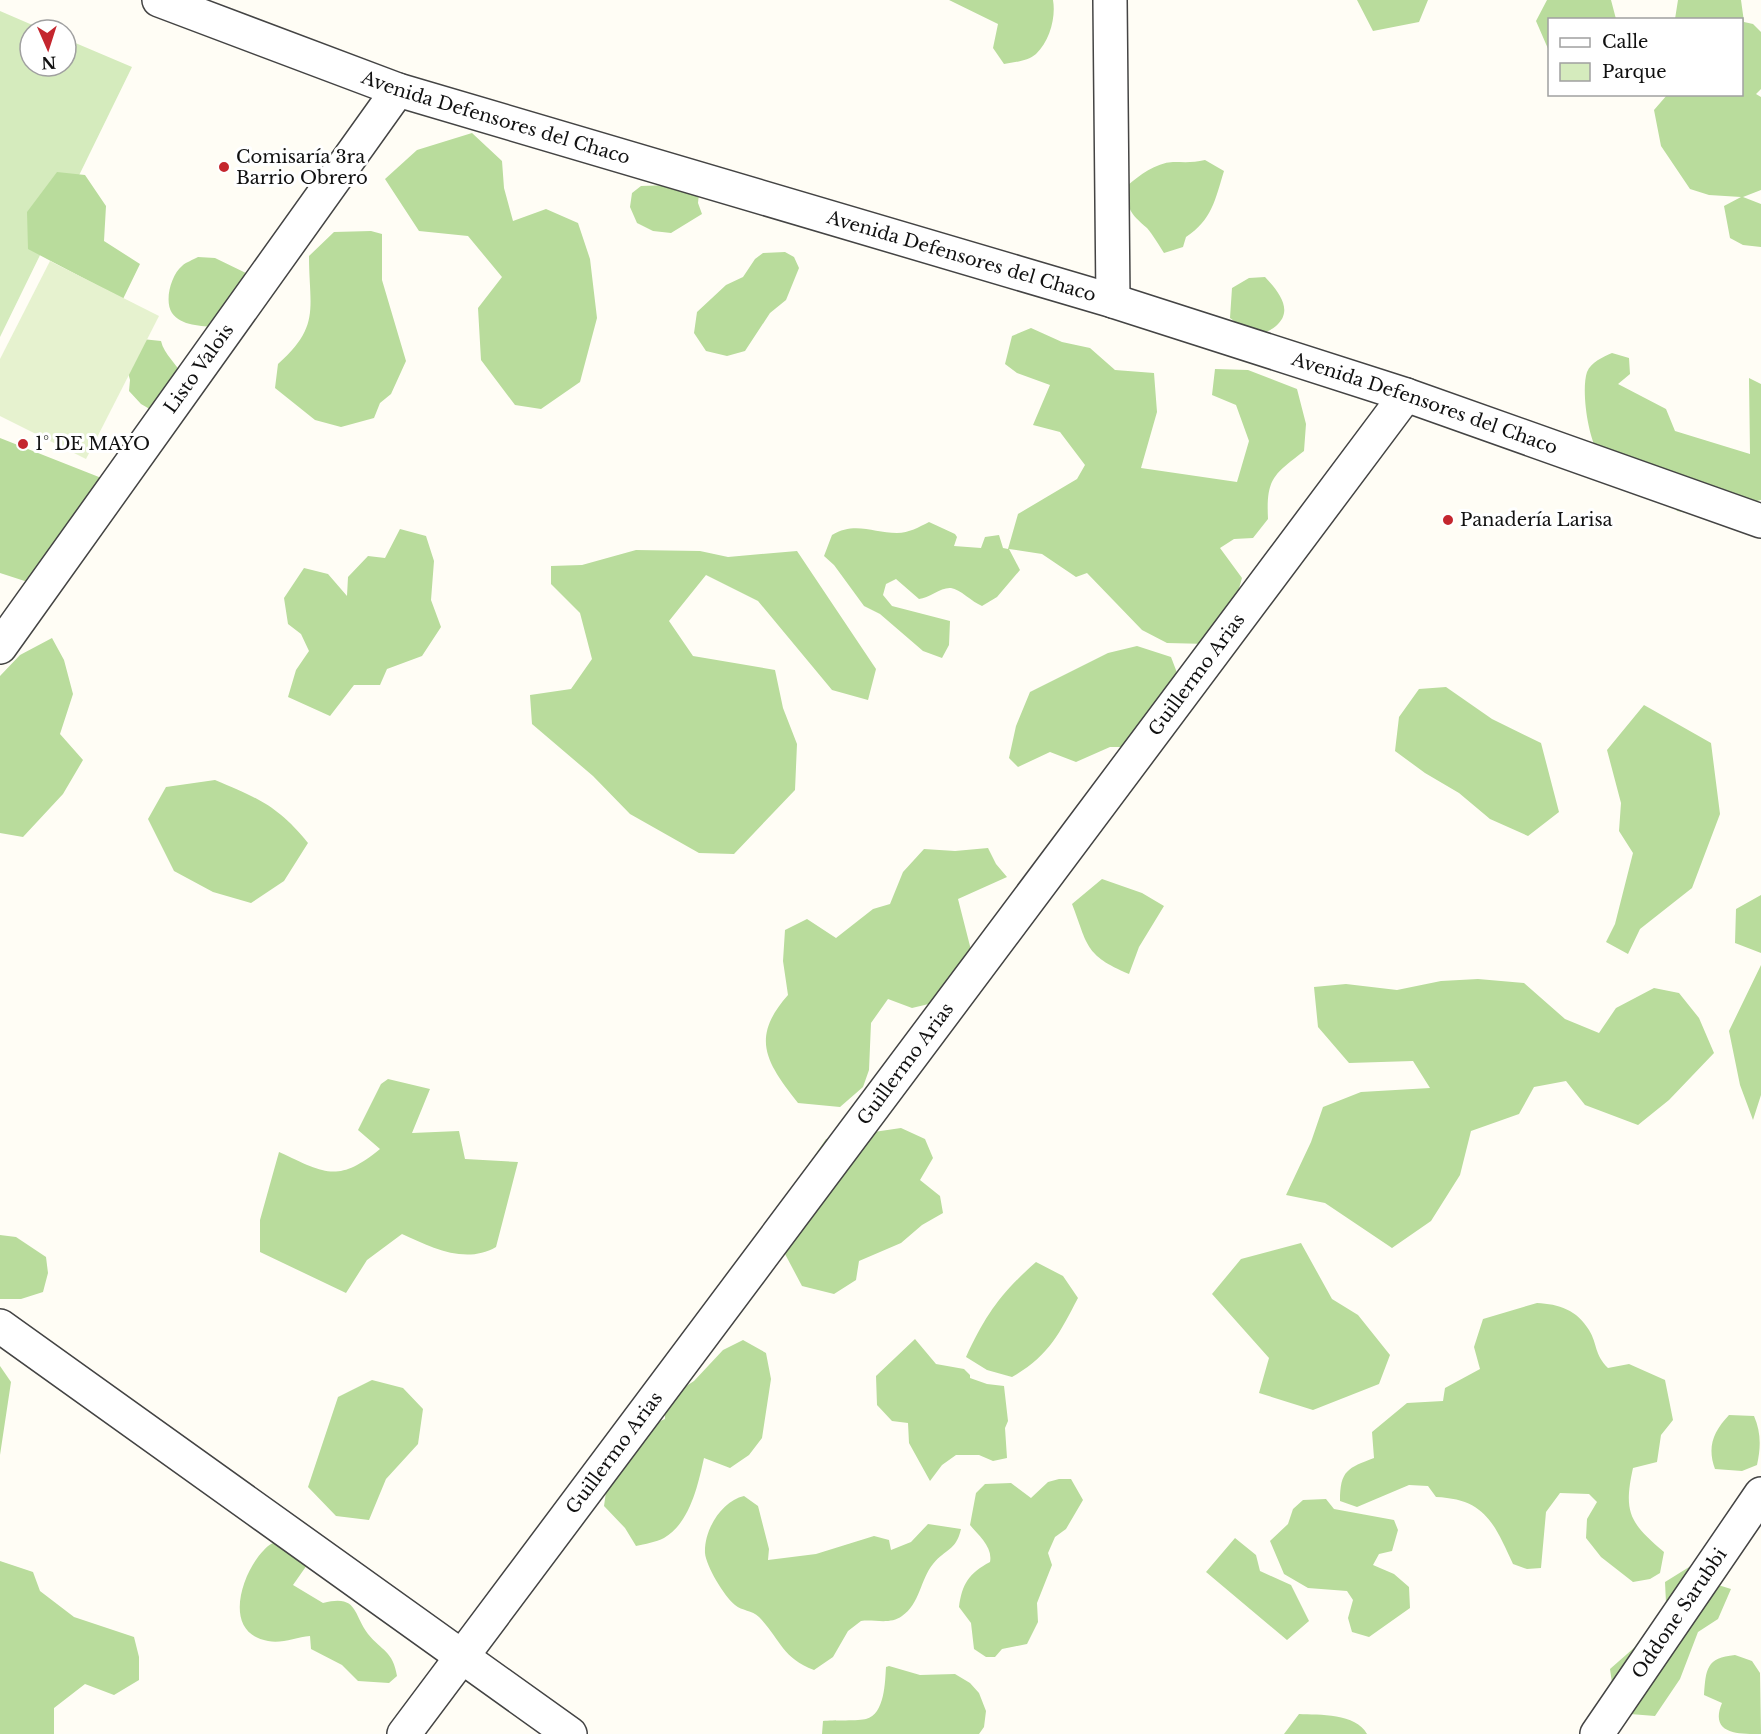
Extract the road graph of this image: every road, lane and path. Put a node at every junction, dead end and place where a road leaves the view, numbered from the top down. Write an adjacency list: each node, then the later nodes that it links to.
1 (159, 0): 3 (street, Avenida Defensores del Chaco)
2 (1110, 0): 4 (street)
3 (398, 90): 4 (street, Avenida Defensores del Chaco); 7 (street, Listo Valois)
4 (1113, 301): 5 (street, Avenida Defensores del Chaco)
5 (1406, 395): 6 (street, Avenida Defensores del Chaco); 10 (street, Guillermo Arias)
6 (1761, 521)
7 (0, 646)
8 (0, 1326): 10 (street)
9 (1761, 1494): 13 (street, Oddone Sarubbi)
10 (460, 1655): 11 (street, Guillermo Arias); 12 (street)
11 (404, 1734)
12 (570, 1734)
13 (1597, 1734)

